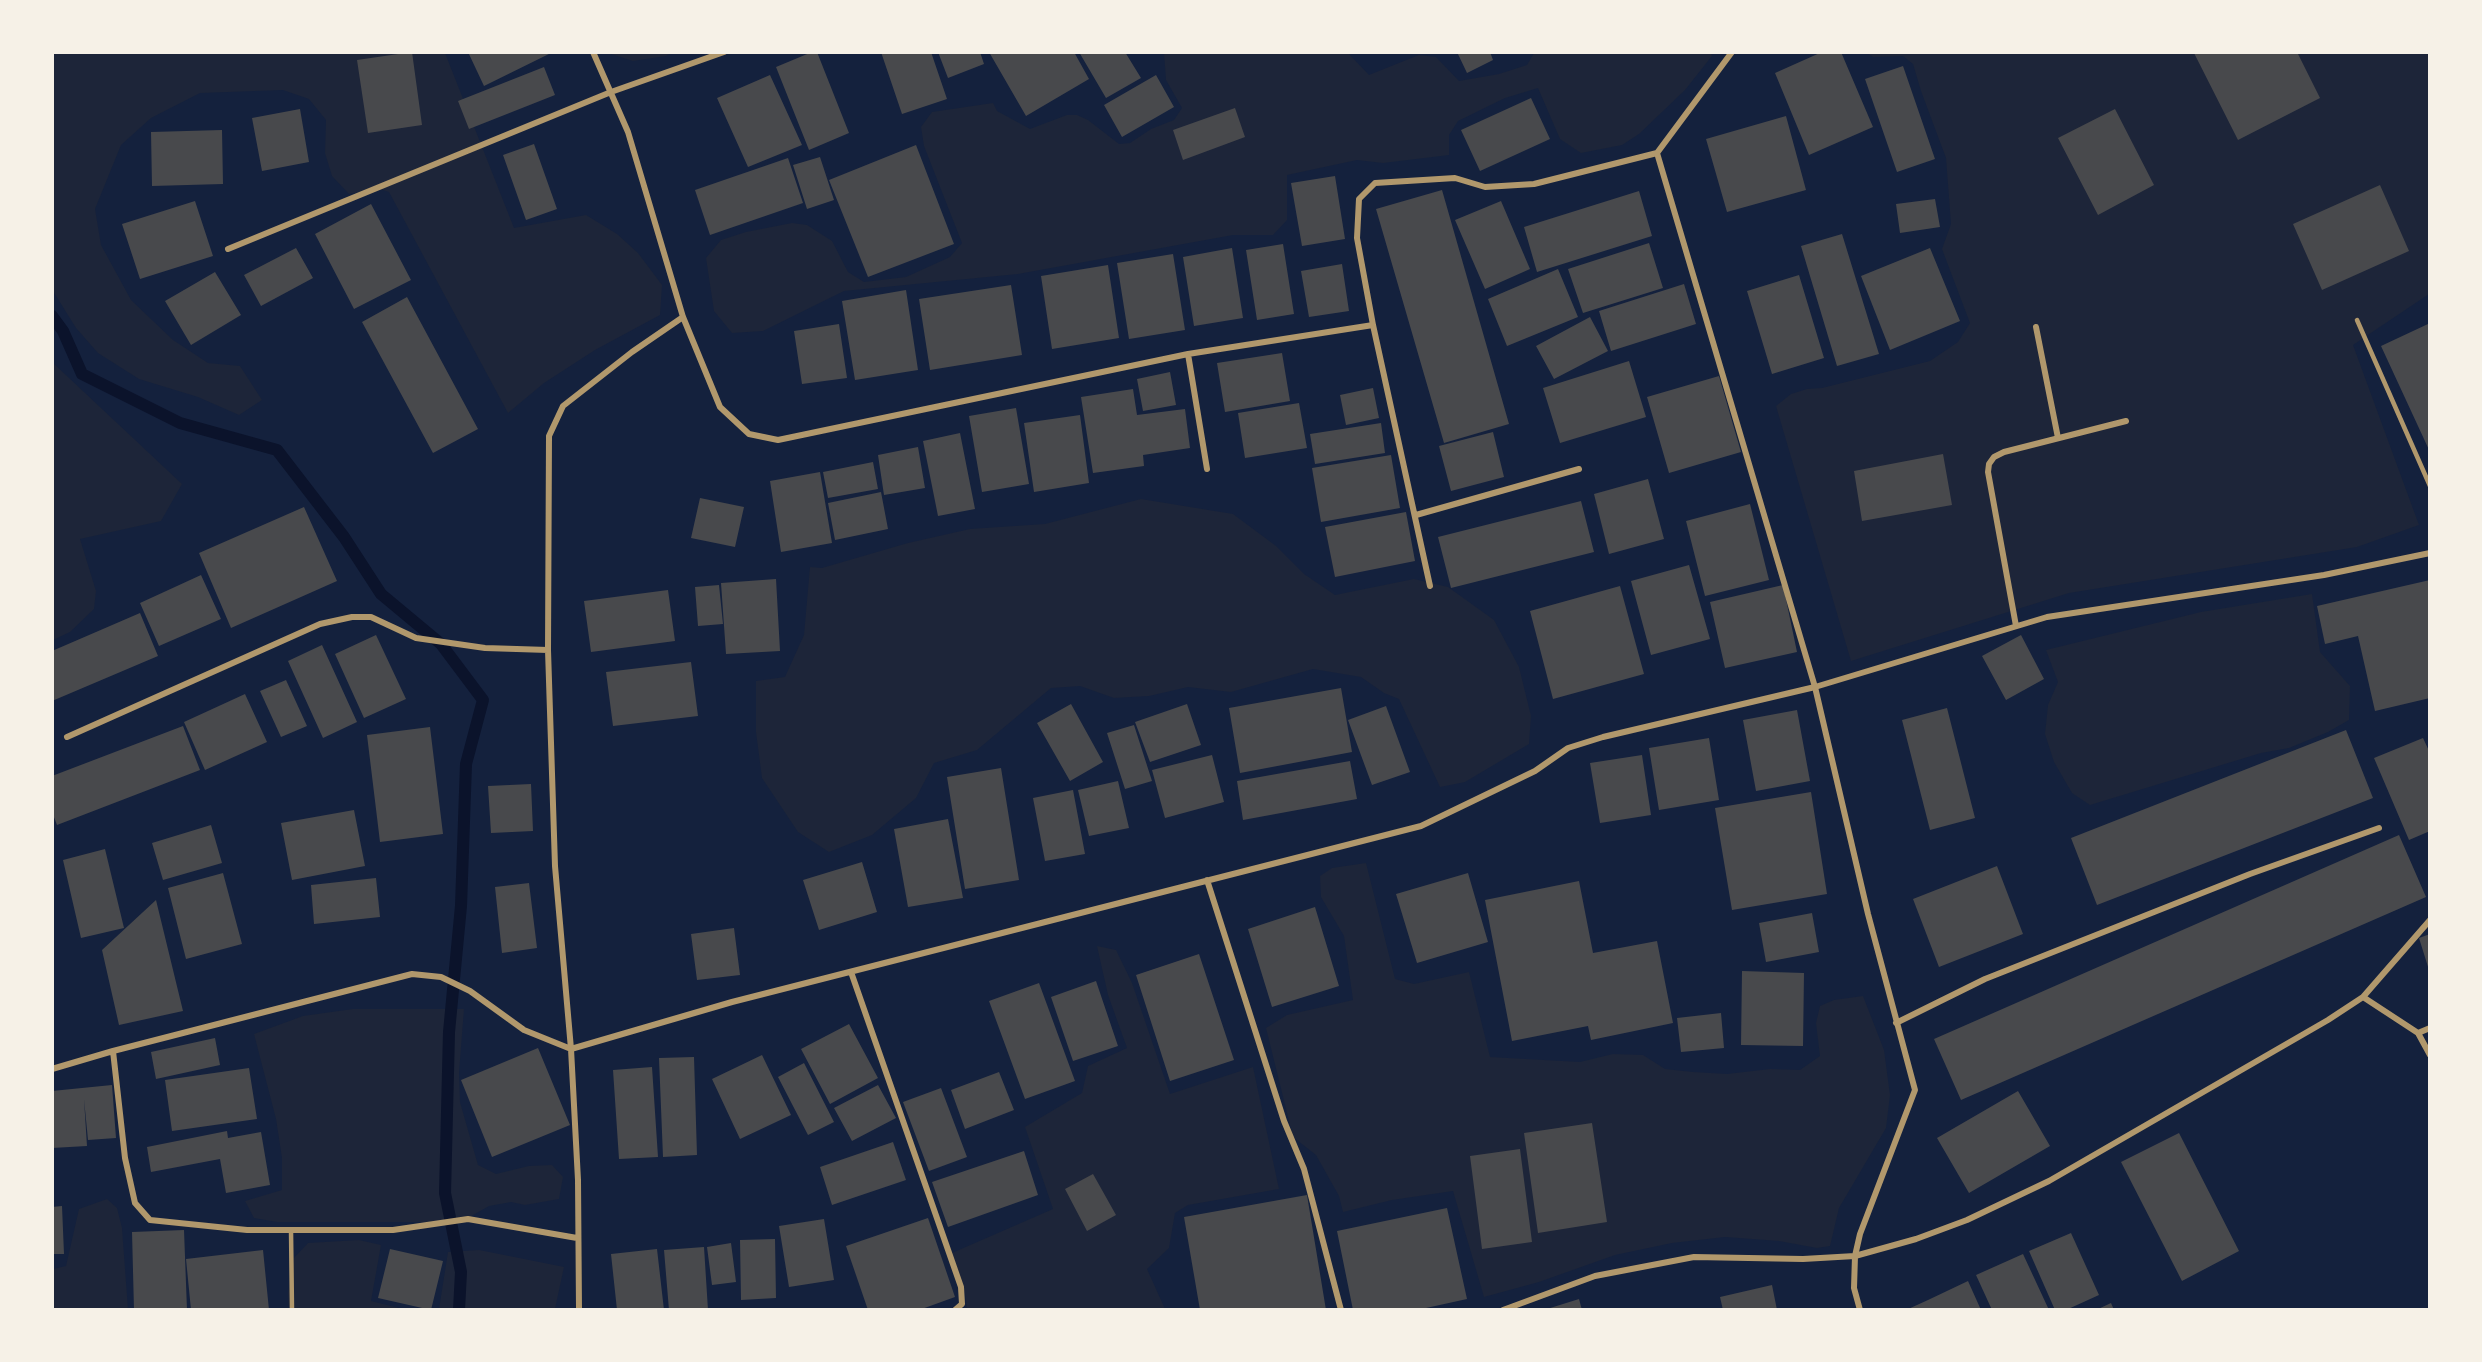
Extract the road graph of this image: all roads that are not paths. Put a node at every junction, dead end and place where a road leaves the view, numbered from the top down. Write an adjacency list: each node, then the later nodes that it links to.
1 (593, 52): 4 (street)
2 (724, 52): 4 (street)
3 (1732, 52): 5 (street)
4 (611, 92): 6 (street); 7 (street)
5 (1657, 153): 9 (street); 22 (street)
6 (228, 249)
7 (683, 317): 11 (street); 21 (street)
8 (2356, 320): 16 (lane)
9 (1373, 325): 11 (street); 17 (street)
10 (2036, 327): 13 (street)
11 (1188, 354): 14 (street)
12 (2127, 421): 13 (street)
13 (2058, 438): 20 (street)
14 (1207, 469)
15 (1580, 469): 17 (street)
16 (2430, 486)
17 (1416, 515): 19 (street)
18 (2430, 553): 20 (street)
19 (1430, 586)
20 (2016, 626): 22 (street)
21 (549, 650): 23 (street); 32 (street)
22 (1815, 687): 25 (street); 29 (street)
23 (67, 737)
24 (2379, 828): 29 (street)
25 (1208, 880): 27 (street); 42 (street)
26 (2430, 920): 28 (street)
27 (851, 972): 32 (street); 41 (street)
28 (2363, 997): 31 (street); 38 (street)
29 (1896, 1023): 38 (street)
30 (2430, 1028): 31 (street)
31 (2418, 1033): 34 (street)
32 (571, 1049): 33 (street); 37 (street)
33 (113, 1051): 35 (street); 36 (street)
34 (2430, 1055)
35 (52, 1069)
36 (291, 1230): 37 (street); 39 (lane)
37 (577, 1238): 40 (street)
38 (1855, 1256): 43 (street); 44 (street)
39 (292, 1310)
40 (579, 1310)
41 (956, 1310)
42 (1341, 1310)
43 (1503, 1310)
44 (1860, 1310)

